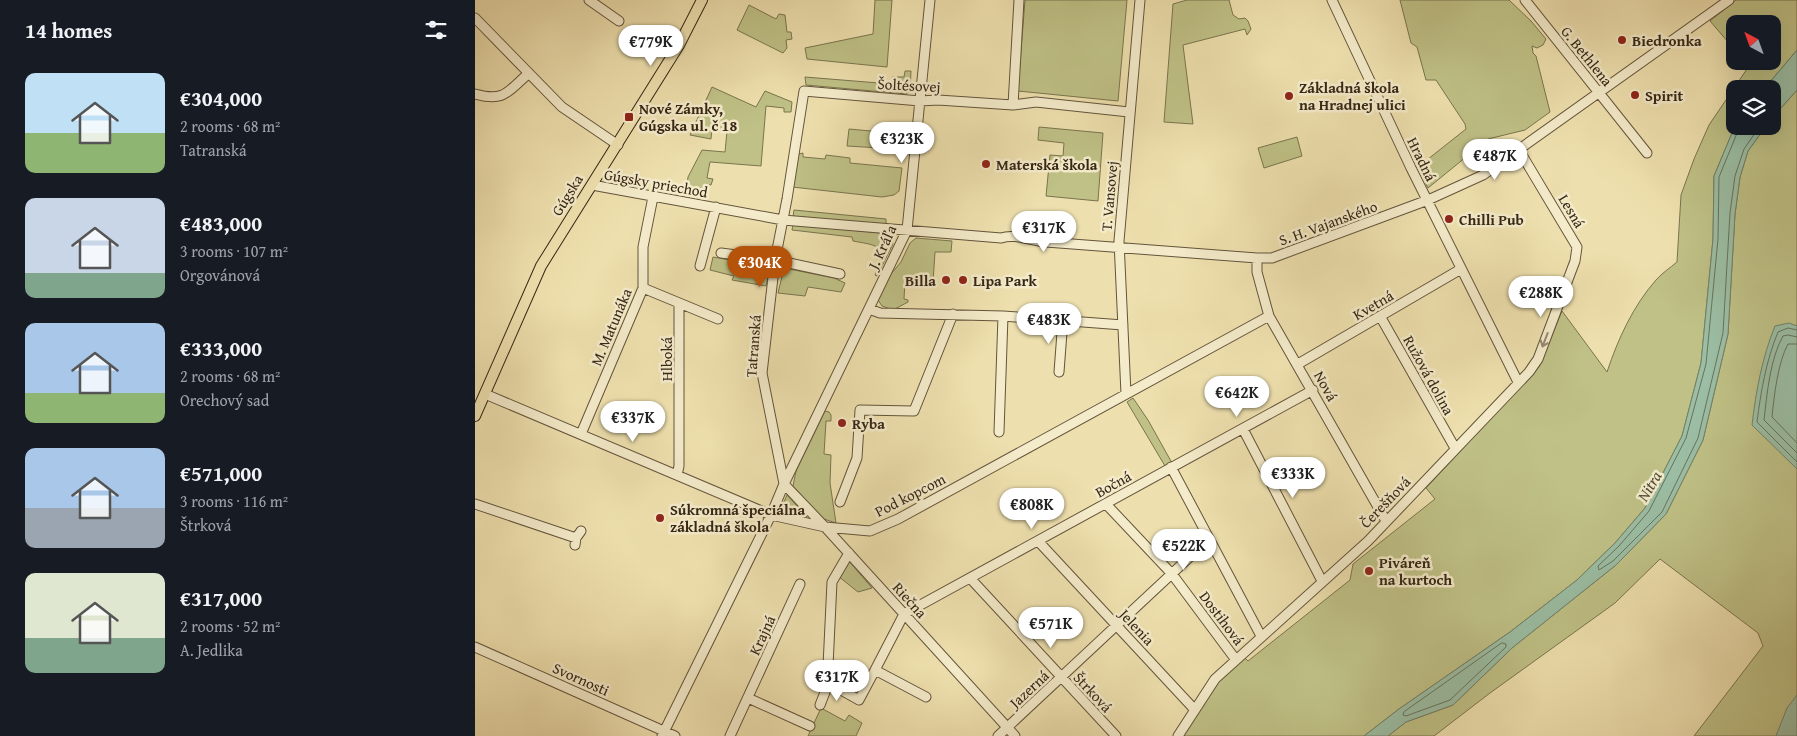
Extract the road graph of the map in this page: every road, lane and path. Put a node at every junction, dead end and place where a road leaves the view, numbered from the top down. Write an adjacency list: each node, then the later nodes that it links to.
1 (589, 0): 10 (street)
2 (702, 0): 18 (main road, Gúgska)
3 (930, 0): 15 (street, J. Kráľa)
4 (1019, 0): 16 (street)
5 (1140, 0): 17 (street, T. Vansovej)
6 (1332, 0): 23 (street, Hradná)
7 (1525, 0): 13 (street, G. Bethlena)
8 (1729, 0): 13 (street, S. H. Vajanského)
9 (475, 18): 11 (street)
10 (619, 21)
11 (528, 74): 14 (street); 18 (street)
12 (804, 91): 15 (street, Šoltésovej); 25 (street, Tatranská)
13 (1599, 93): 19 (street, S. H. Vajanského); 20 (street, G. Bethlena)
14 (475, 94)
15 (920, 100): 16 (street, Šoltésovej); 26 (street, J. Kráľa)
16 (1013, 105): 17 (street, Šoltésovej)
17 (1129, 112): 27 (street, T. Vansovej)
18 (618, 145): 21 (main road, Gúgska)
19 (1519, 150): 23 (street, S. H. Vajanského); 31 (street, Lesná)
20 (1647, 152)
21 (591, 185): 22 (street, Gúgsky priechod); 49 (main road, Gúgska)
22 (653, 197): 24 (street, Gúgsky priechod); 35 (street, M. Matunáka)
23 (1428, 200): 29 (street, S. H. Vajanského); 33 (street, Hradná)
24 (716, 207): 25 (street, Gúgsky priechod); 32 (street, Gúgsky priechod)
25 (783, 220): 26 (street, S. H. Vajanského); 30 (street, Tatranská)
26 (907, 230): 27 (street, S. H. Vajanského); 37 (street, J. Kráľa)
27 (1119, 248): 29 (street, S. H. Vajanského); 44 (street, T. Vansovej)
28 (721, 253): 30 (street)
29 (1257, 258): 40 (street, Nová)
30 (775, 260): 34 (street); 57 (street, Tatranská)
31 (1575, 262): 47 (street, Čerešňová, one-way to 47)
32 (700, 266)
33 (1461, 269): 41 (street, Kvetná); 47 (street, Hradná)
34 (840, 274)
35 (643, 288): 36 (street); 54 (street, M. Matunáka)
36 (679, 303): 42 (street); 59 (street, Hlboká)
37 (869, 309): 38 (street); 56 (street, J. Kráľa)
38 (953, 314): 39 (street); 61 (street)
39 (1003, 316): 43 (street); 53 (street)
40 (1269, 316): 45 (street, Nová); 50 (street, Pod kopcom)
41 (1381, 316): 45 (street, Kvetná); 55 (street, Ružová dolina)
42 (718, 319)
43 (1063, 319): 44 (street); 46 (street)
44 (1123, 325): 50 (street, T. Vansovej)
45 (1298, 364): 48 (street, Nová)
46 (1059, 372)
47 (1518, 382): 55 (street, Čerešňová)
48 (1313, 390): 52 (street, Bočná); 65 (street, Nová)
49 (485, 394): 51 (main road, Gúgska); 54 (street, Pod kopcom)
50 (1126, 394): 66 (street, Pod kopcom)
51 (475, 416)
52 (1243, 428): 58 (street, Bočná); 73 (street)
53 (999, 432)
54 (581, 434): 59 (street, Pod kopcom)
55 (1455, 448): 65 (street, Čerešňová)
56 (799, 452): 57 (street); 60 (street, J. Kráľa)
57 (778, 454): 60 (street, Tatranská)
58 (1171, 467): 63 (street, Bočná); 68 (street)
59 (677, 475): 64 (street, Pod kopcom)
60 (784, 484): 64 (street); 66 (street, Riečna)
61 (841, 502)
62 (475, 504): 67 (street)
63 (1106, 504): 69 (street, Bočná); 71 (street, Dostihová)
64 (771, 515): 66 (street, Pod kopcom); 89 (street)
65 (1387, 521): 73 (street, Čerešňová)
66 (825, 527): 70 (street, Riečna)
67 (578, 538)
68 (1209, 539): 71 (street, Jazerná); 77 (street)
69 (1038, 541): 72 (street, Bočná); 76 (street, Jelenia)
70 (849, 553): 75 (street, Riečna); 82 (street)
71 (1172, 574): 76 (street, Jazerná); 79 (street, Dostihová)
72 (970, 578): 75 (street, Bočná); 81 (street, Štrková)
73 (1323, 581): 77 (street, Čerešňová)
74 (800, 584): 84 (street, Krajná)
75 (904, 614): 80 (street); 88 (street, Riečna)
76 (1117, 626): 81 (street, Jazerná); 86 (street, Jelenia)
77 (1261, 636): 79 (street, Čerešňová)
78 (475, 647): 89 (street, Svornosti)
79 (1236, 660): 86 (street, Čerešňová)
80 (875, 670): 82 (street); 83 (street)
81 (1061, 678): 88 (street, Jazerná); 94 (street, Štrková)
82 (827, 682): 85 (street)
83 (926, 697)
84 (748, 698): 87 (street); 91 (street, Krajná)
85 (820, 705)
86 (1195, 710): 95 (street, Čerešňová)
87 (810, 726)
88 (1008, 728): 92 (street, Jazerná); 93 (street, Riečna)
89 (663, 734): 90 (street, Svornosti)
90 (675, 736)
91 (730, 736)
92 (998, 736)
93 (1015, 736)
94 (1116, 736)
95 (1178, 736)

